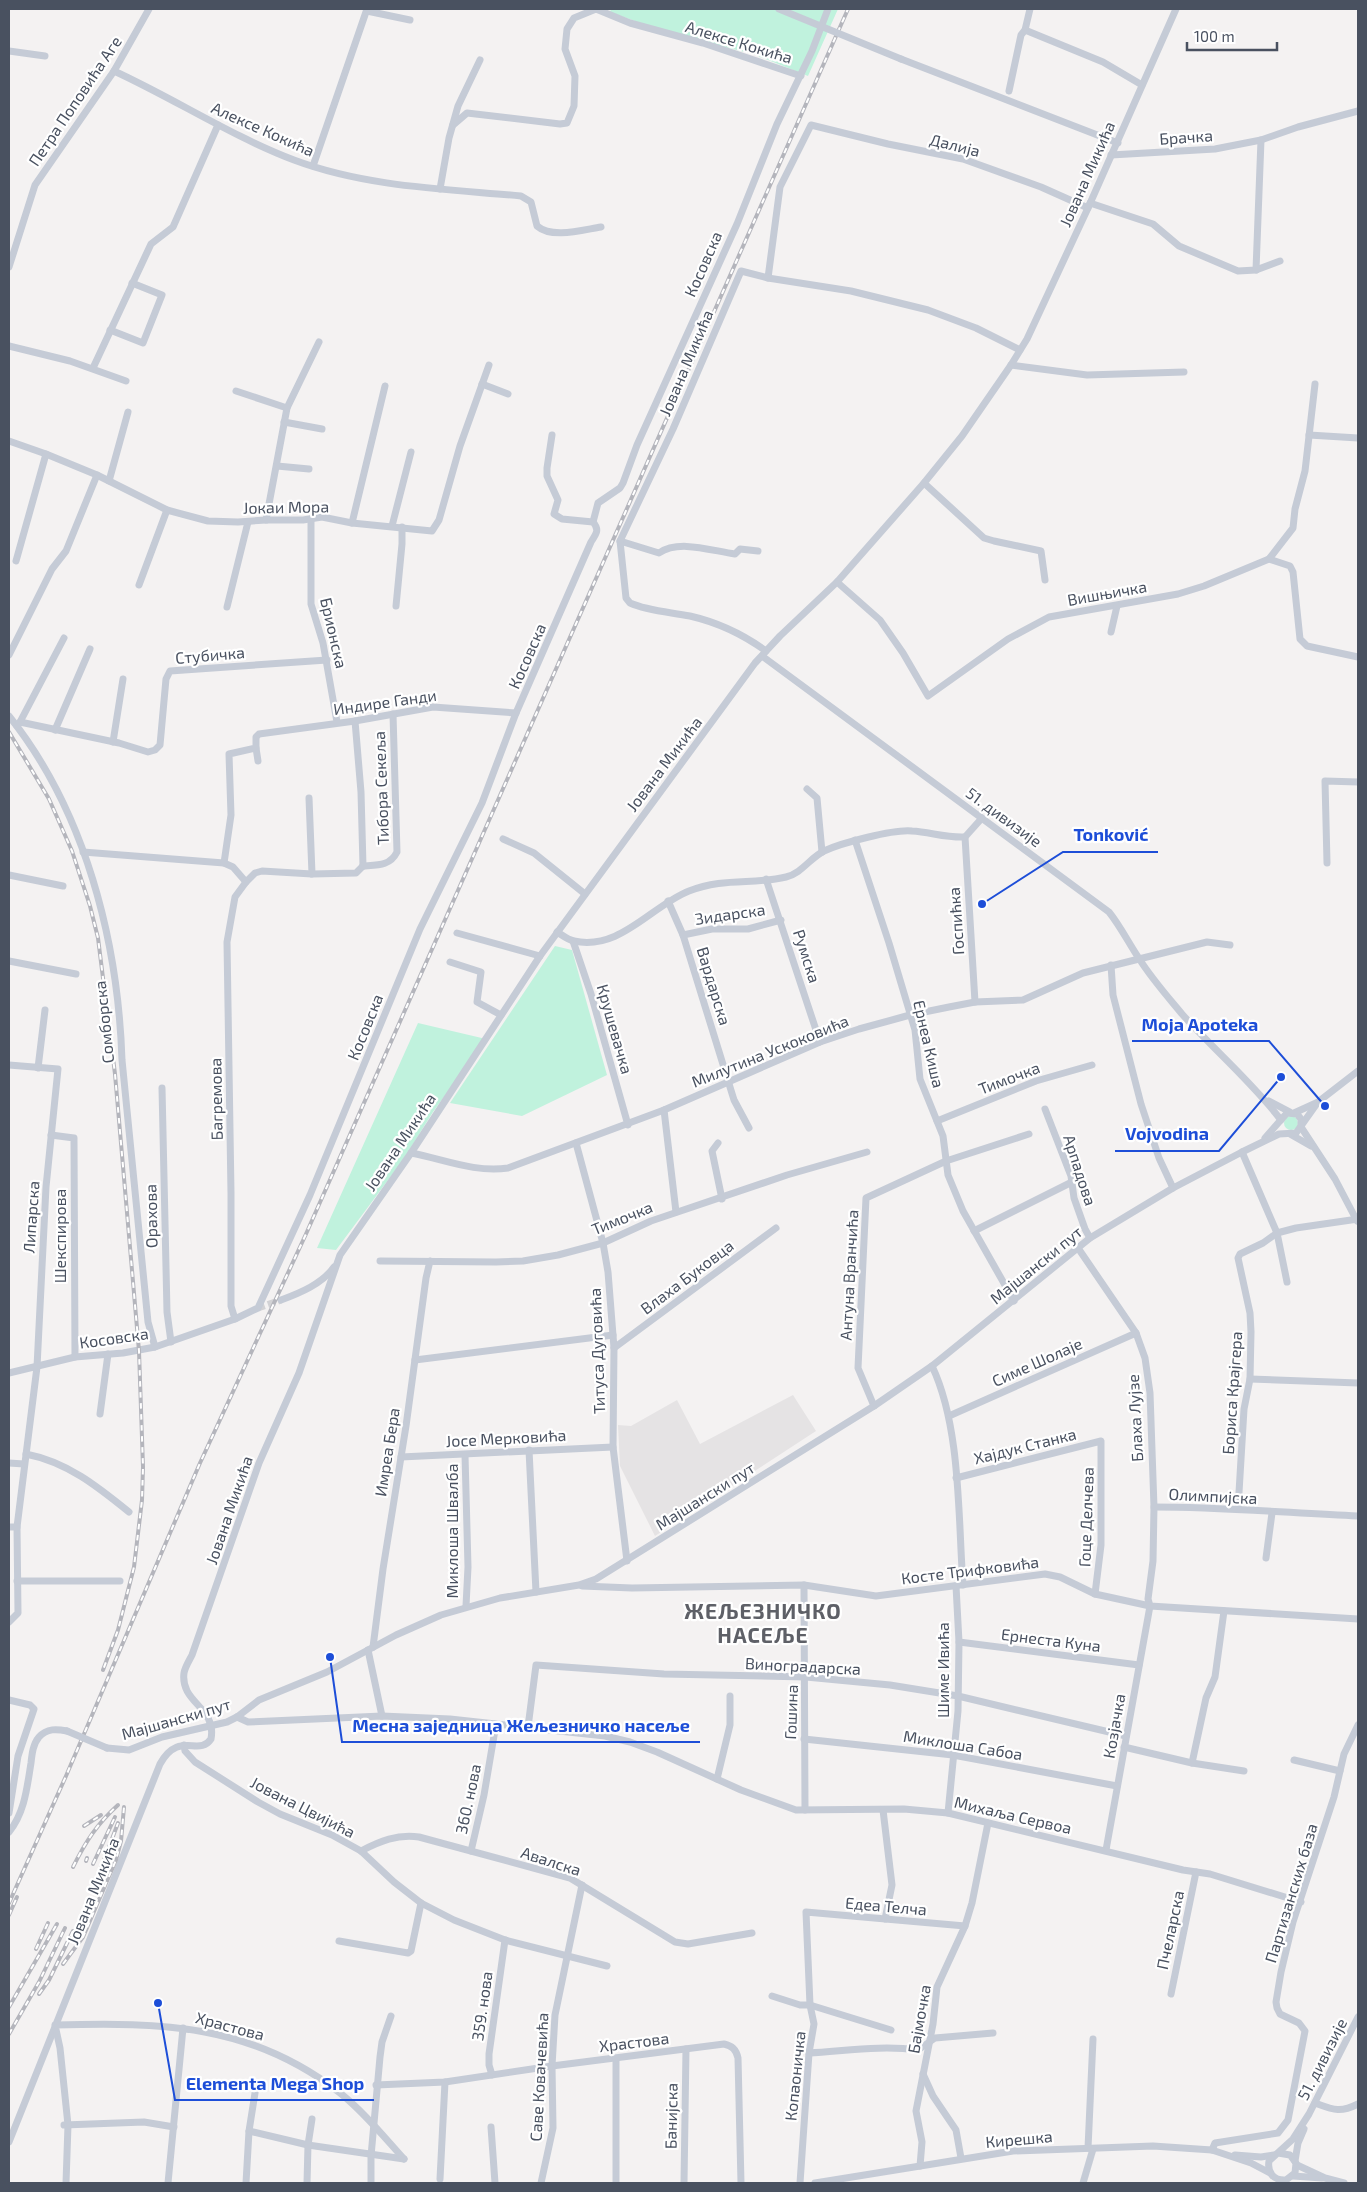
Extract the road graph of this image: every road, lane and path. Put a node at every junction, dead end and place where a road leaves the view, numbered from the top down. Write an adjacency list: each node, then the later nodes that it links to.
1 (150, 9): 13 (street, Петра Поповића Аге)
2 (596, 9): 14 (street, Алексе Кокића); 19 (street, Алексе Кокића)
3 (779, 9): 21 (street, bridge)
4 (828, 9): 14 (street, Косовска)
5 (1030, 9): 9 (street)
6 (1176, 9): 15 (street, Јована Микића)
7 (367, 10): 8 (street); 23 (street)
8 (410, 20)
9 (1025, 30): 15 (street); 16 (street)
10 (9, 51): 11 (street)
11 (45, 56)
12 (480, 60): 19 (street)
13 (114, 71): 18 (street, Алексе Кокића); 28 (street, Петра Поповића Аге)
14 (801, 76): 65 (street, Косовска)
15 (1142, 85): 21 (street, Јована Микића)
16 (1009, 90)
17 (1358, 111): 20 (street, Брачка)
18 (218, 125): 23 (street, Алексе Кокића); 31 (street)
19 (452, 125): 24 (street)
20 (1261, 140): 22 (street, Брачка); 29 (street)
21 (1118, 143): 22 (street, Јована Микића)
22 (1111, 155): 25 (street, Јована Микића)
23 (313, 166): 24 (street, Алексе Кокића)
24 (440, 188): 26 (street, Алексе Кокића)
25 (1089, 206): 29 (street, Далија); 30 (street, Далија); 35 (street, Јована Микића)
26 (601, 227)
27 (1280, 261): 29 (street)
28 (9, 267)
29 (1256, 270)
30 (768, 278): 35 (street, Јована Микића); 69 (street, Јована Микића)
31 (132, 283): 32 (street); 32 (street)
32 (110, 330): 38 (street)
33 (319, 342): 46 (street)
34 (9, 346): 38 (street)
35 (1020, 350): 37 (street, Јована Микића)
36 (489, 365): 41 (street, Јокаи Мора)
37 (1011, 365): 39 (street); 60 (street, Јована Микића)
38 (93, 368): 40 (street)
39 (1184, 372)
40 (126, 381)
41 (482, 384): 45 (street); 68 (street, Јокаи Мора)
42 (1315, 384): 51 (street, Вишњичка)
43 (385, 386): 66 (street)
44 (236, 391): 46 (street)
45 (508, 394)
46 (287, 408): 48 (street)
47 (128, 412): 59 (street)
48 (284, 422): 49 (street); 56 (street)
49 (322, 429)
50 (552, 434): 65 (street)
51 (1309, 435): 52 (street); 71 (street, Вишњичка)
52 (1358, 438)
53 (9, 441): 55 (street, Јокаи Мора)
54 (412, 452): 67 (street)
55 (46, 454): 58 (street, Јокаи Мора); 72 (street)
56 (277, 466): 57 (street); 63 (street)
57 (309, 470)
58 (98, 475): 59 (street, Јокаи Мора); 83 (street)
59 (109, 481): 61 (street, Јокаи Мора)
60 (924, 483): 73 (street); 74 (street, Јована Микића)
61 (167, 510): 64 (street, Јокаи Мора); 75 (street)
62 (311, 519): 63 (street, Јокаи Мора); 66 (street, Јокаи Мора); 85 (street, Брионска)
63 (266, 520): 64 (street, Јокаи Мора)
64 (248, 522): 78 (street)
65 (593, 522): 88 (street, Косовска)
66 (352, 523): 67 (street, Јокаи Мора)
67 (392, 526): 68 (street, Јокаи Мора)
68 (402, 527): 76 (street)
69 (620, 541): 70 (street); 82 (street)
70 (758, 551)
71 (1269, 559): 77 (street, Вишњичка); 84 (street)
72 (16, 561)
73 (1045, 580)
74 (837, 582): 77 (street, Вишњичка); 82 (street, Јована Микића)
75 (139, 585)
76 (396, 606)
77 (1117, 606): 79 (street)
78 (226, 607)
79 (1111, 632)
80 (64, 638): 92 (street)
81 (90, 649): 93 (street)
82 (764, 654): 100 (street, 51. дивизије); 114 (street, Јована Микића)
83 (9, 655)
84 (1358, 657)
85 (327, 660): 91 (street, Брионска); 94 (street, Стубичка)
86 (123, 679): 94 (street)
87 (392, 714): 88 (street, Индире Ганди); 90 (street, Индире Ганди); 108 (street, Тибора Секеља)
88 (516, 714): 179 (street, Косовска)
89 (9, 716): 92 (street, Сомборска)
90 (354, 721): 91 (street, Индире Ганди); 108 (street)
91 (336, 722): 95 (street, Индире Ганди)
92 (19, 724): 93 (street, Стубичка); 104 (street, Сомборска)
93 (55, 730): 94 (street, Стубичка)
94 (113, 742)
95 (256, 748): 96 (street); 106 (street)
96 (258, 761)
97 (1358, 782): 107 (street)
98 (807, 789): 105 (street)
99 (309, 798): 109 (street)
100 (982, 818): 101 (street); 123 (street, 51. дивизије)
101 (964, 838): 103 (street); 128 (street, Госпићка)
102 (503, 839): 114 (street)
103 (855, 840): 105 (street); 130 (street, Ернеа Киша)
104 (83, 852): 106 (street); 183 (street, Сомборска)
105 (822, 852): 111 (street)
106 (224, 863): 112 (street)
107 (1326, 863)
108 (363, 866): 109 (street, Тибора Секеља)
109 (312, 874): 112 (street, Тибора Секеља)
110 (9, 875): 113 (street)
111 (766, 879): 115 (street); 116 (street, Румска)
112 (246, 882): 179 (street, Багремова)
113 (63, 886)
114 (585, 894): 117 (street, Јована Микића)
115 (668, 901): 119 (street, Вардарска); 120 (street)
116 (781, 920): 119 (street, Зидарска); 132 (street, Румска)
117 (557, 932): 120 (street); 122 (street, Јована Микића)
118 (457, 933): 122 (street)
119 (683, 935): 137 (street, Вардарска)
120 (573, 941): 146 (street, Крушевачка)
121 (1230, 945): 123 (street, Милутина Ускоковића)
122 (540, 956): 131 (street, Јована Микића)
123 (1140, 960): 126 (street, Милутина Ускоковића); 139 (street, 51. дивизије)
124 (9, 961): 127 (street)
125 (450, 962): 131 (street)
126 (1111, 965): 128 (street, Милутина Ускоковића); 161 (street)
127 (76, 974)
128 (975, 1002): 130 (street, Милутина Ускоковића)
129 (45, 1010): 135 (street)
130 (910, 1015): 132 (street, Милутина Ускоковића); 145 (street, Ернеа Киша)
131 (501, 1016): 158 (street, Јована Микића)
132 (820, 1042): 137 (street, Милутина Ускоковића)
133 (9, 1065): 135 (street)
134 (1092, 1065): 145 (street, Тимочка)
135 (38, 1068): 151 (street, Липарска)
136 (1358, 1071): 140 (street)
137 (729, 1081): 141 (street, Милутина Ускоковића); 148 (street, Вардарска)
138 (162, 1088): 182 (street, Орахова)
139 (1263, 1096): 143 (street, 51. дивизије); 144 (street, 51. дивизије)
140 (1318, 1102): 143 (street); 147 (street)
141 (664, 1110): 146 (street, Милутина Ускоковића); 163 (street)
142 (1044, 1110): 160 (street, Арпадова)
143 (1292, 1113): 144 (street); 147 (street)
144 (1280, 1120): 149 (street); 152 (street, Мајшански пут)
145 (936, 1121): 159 (street, Ернеа Киша)
146 (628, 1125): 153 (street, Милутина Ускоковића)
147 (1301, 1126): 149 (street); 155 (street)
148 (749, 1128)
149 (1288, 1133): 152 (street, Мајшански пут); 155 (street)
150 (1029, 1134): 159 (street, Антуна Вранчића)
151 (51, 1136): 186 (street, Шекспирова); 189 (street, Липарска)
152 (1262, 1142): 157 (street, Мајшански пут)
153 (576, 1143): 158 (street, Милутина Ускоковића); 169 (street, Титуса Дуговића)
154 (718, 1143): 162 (street)
155 (1316, 1150): 164 (street)
156 (867, 1152): 162 (street, Тимочка)
157 (1242, 1152): 161 (street, Мајшански пут); 167 (street)
158 (411, 1153): 173 (street, Јована Микића)
159 (946, 1161): 166 (street, Ернеа Киша); 193 (street, Антуна Вранчића)
160 (1072, 1182): 166 (street); 168 (street, Арпадова)
161 (1173, 1188): 168 (street, Мајшански пут)
162 (722, 1198): 163 (street, Тимочка)
163 (676, 1212): 169 (street, Тимочка)
164 (1358, 1221): 167 (street, Бориса Крајгера)
165 (776, 1228): 184 (street, Влаха Буковца)
166 (974, 1231): 178 (street, Ернеа Киша)
167 (1277, 1233): 175 (street); 191 (street, Бориса Крајгера)
168 (1090, 1238): 170 (street, Мајшански пут)
169 (603, 1243): 172 (street, Тимочка); 181 (street, Титуса Дуговића)
170 (1078, 1248): 178 (street, Мајшански пут); 180 (street, Блаха Лујзе)
171 (380, 1261): 172 (street, Тимочка)
172 (430, 1261): 187 (street, Имреа Бера)
173 (337, 1262): 174 (street); 176 (street, Јована Микића)
174 (318, 1281): 176 (street); 177 (street)
175 (1287, 1282)
176 (330, 1287): 235 (street, Јована Микића)
177 (281, 1300)
178 (1014, 1301): 188 (street, Мајшански пут)
179 (235, 1319): 182 (street, Косовска)
180 (1136, 1333): 195 (street, Симе Шолаје); 205 (street, Блаха Лујзе)
181 (613, 1335): 184 (street, Титуса Дуговића); 187 (street)
182 (170, 1342): 183 (street, Косовска)
183 (155, 1347): 185 (street, Косовска)
184 (614, 1348): 197 (street, Титуса Дуговића)
185 (108, 1354): 186 (street, Косовска); 194 (street)
186 (75, 1357): 189 (street, Косовска)
187 (415, 1360): 201 (street, Имреа Бера)
188 (932, 1366): 193 (street, Мајшански пут); 195 (street, Шиме Ивића)
189 (37, 1367): 190 (street, Косовска); 199 (street, Липарска)
190 (9, 1373)
191 (1250, 1379): 192 (street); 206 (street, Бориса Крајгера)
192 (1358, 1383)
193 (874, 1406): 212 (street, Мајшански пут)
194 (100, 1414)
195 (949, 1416): 204 (street, Шиме Ивића)
196 (1101, 1441): 204 (street, Хајдук Станка); 219 (street, Гоце Делчева)
197 (613, 1447): 198 (street, Јосе Мерковића); 212 (street, Титуса Дуговића)
198 (529, 1450): 200 (street, Јосе Мерковића); 218 (street)
199 (26, 1454): 203 (street, Липарска); 207 (street)
200 (465, 1455): 201 (street, Јосе Мерковића); 220 (street, Миклоша Швалба)
201 (401, 1457): 226 (street, Имреа Бера)
202 (9, 1463): 203 (street)
203 (24, 1464): 210 (street, Липарска)
204 (956, 1478): 217 (street, Шиме Ивића)
205 (1154, 1507): 206 (street, Олимпијска); 221 (street, Блаха Лујзе)
206 (1238, 1509): 208 (street, Олимпијска)
207 (128, 1512)
208 (1272, 1512): 209 (street, Олимпијска); 211 (street, Олимпијска)
209 (1358, 1516)
210 (13, 1527): 213 (street, Липарска)
211 (1266, 1558)
212 (627, 1561): 215 (street, Мајшански пут)
213 (17, 1581): 214 (street); 224 (street, Липарска)
214 (120, 1581)
215 (579, 1585): 216 (street, Косте Трифковића); 218 (street, Мајшански пут)
216 (804, 1585): 217 (street, Косте Трифковића); 228 (street, Гошина)
217 (959, 1585): 219 (street, Косте Трифковића); 225 (street, Шиме Ивића)
218 (536, 1592): 220 (street, Мајшански пут)
219 (1096, 1594): 221 (street, Косте Трифковића)
220 (466, 1606): 226 (street, Мајшански пут)
221 (1150, 1606): 222 (street, Косте Трифковића); 227 (street, Козјачка)
222 (1224, 1611): 223 (street, Косте Трифковића); 244 (street)
223 (1358, 1619)
224 (9, 1622)
225 (959, 1642): 227 (street, Ернеста Куна); 230 (street, Шиме Ивића)
226 (370, 1649): 232 (street, Имреа Бера); 233 (street, Мајшански пут)
227 (1139, 1665): 238 (street, Козјачка)
228 (806, 1677): 230 (street, Виноградарска); 237 (street, Виноградарска); 239 (street, Гошина)
229 (730, 1696): 247 (street)
230 (958, 1696): 238 (street, Виноградарска); 242 (street, Шиме Ивића)
231 (9, 1700): 249 (street)
232 (382, 1716): 233 (street, Михаља Сервоа); 234 (street, Михаља Сервоа)
233 (237, 1717): 235 (street, Мајшански пут)
234 (496, 1724): 237 (street, Михаља Сервоа); 259 (street, 360. нова)
235 (211, 1726): 240 (street, Јована Микића); 255 (street, Мајшански пут, bridge)
236 (1358, 1726): 246 (street, Партизанских база)
237 (528, 1727): 247 (street, Михаља Сервоа)
238 (1126, 1736): 241 (street, Козјачка)
239 (804, 1739): 242 (street, Миклоша Сабоа); 250 (street, Гошина)
240 (184, 1745): 258 (street, Јована Цвијића); 277 (street, Јована Микића)
241 (1124, 1747): 244 (street); 248 (street, Козјачка)
242 (953, 1755): 248 (street, Миклоша Сабоа); 252 (street, Шиме Ивића)
243 (1294, 1760): 246 (street)
244 (1192, 1763): 245 (street)
245 (1244, 1771)
246 (1340, 1771): 262 (street, Партизанских база)
247 (717, 1779): 250 (street, Михаља Сервоа)
248 (1117, 1786): 257 (street, Козјачка)
249 (9, 1802): 253 (street)
250 (805, 1810): 251 (street, Михаља Сервоа)
251 (883, 1810): 252 (street, Михаља Сервоа); 265 (street)
252 (948, 1813): 254 (street, Михаља Сервоа)
253 (9, 1814): 255 (street)
254 (988, 1823): 257 (street, Михаља Сервоа); 266 (street, Бајмочка)
255 (15, 1824): 256 (street)
256 (9, 1832)
257 (1106, 1850): 260 (street, Михаља Сервоа)
258 (361, 1851): 259 (street, Авалска); 263 (street, Јована Цвијића)
259 (471, 1851): 261 (street, Авалска)
260 (1196, 1872): 262 (street, Михаља Сервоа); 272 (street, Пчеларска)
261 (582, 1884): 267 (street, Авалска); 270 (street, Саве Ковачевића)
262 (1300, 1902): 304 (street, Партизанских база)
263 (420, 1903): 268 (street, Јована Цвијића); 269 (street)
264 (806, 1912): 265 (street, Едеа Телча); 274 (street, Копаоничка)
265 (886, 1919): 266 (street, Едеа Телча)
266 (965, 1926): 281 (street, Бајмочка)
267 (752, 1933)
268 (505, 1940): 270 (street, Јована Цвијића); 288 (street, 359. нова)
269 (339, 1941)
270 (566, 1955): 271 (street, Јована Цвијића); 286 (street, Саве Ковачевића)
271 (607, 1966)
272 (1171, 1994)
273 (772, 1996): 274 (street)
274 (810, 2005): 279 (street); 284 (street, Копаоничка)
275 (391, 2016): 290 (street)
276 (1358, 2017): 292 (street, 51. дивизије)
277 (55, 2025): 278 (street, Храстова); 296 (street); 301 (street, Јована Микића)
278 (183, 2028): 297 (street); 298 (street, Храстова)
279 (891, 2030)
280 (993, 2033): 281 (street)
281 (930, 2040): 284 (street); 287 (street, Бајмочка)
282 (1093, 2040): 303 (street)
283 (686, 2049): 285 (street, Храстова); 324 (street, Банијска); 325 (street)
284 (808, 2053): 326 (street, Копаоничка)
285 (616, 2058): 286 (street, Храстова); 323 (street)
286 (552, 2066): 288 (street, Храстова); 322 (street, Саве Ковачевића)
287 (923, 2074): 308 (street, Бајмочка); 310 (street)
288 (492, 2075): 289 (street, Храстова)
289 (445, 2082): 290 (street, Храстова); 313 (street)
290 (376, 2085): 298 (street)
291 (255, 2093): 300 (street)
292 (1315, 2103): 293 (street); 294 (street, 51. дивизије)
293 (1358, 2104)
294 (1310, 2114): 305 (street, 51. дивизије); 309 (street, 51. дивизије)
295 (312, 2119): 302 (street)
296 (66, 2125): 297 (street); 316 (street)
297 (174, 2126): 317 (street)
298 (373, 2126): 307 (street); 307 (street, Храстова)
299 (491, 2127): 321 (street)
300 (249, 2132): 302 (street); 318 (street)
301 (9, 2142)
302 (308, 2145): 307 (street); 319 (street)
303 (1090, 2148): 304 (street, Кирешка); 308 (street, Кирешка); 328 (street)
304 (1212, 2150): 306 (street, Кирешка)
305 (1276, 2154): 306 (street, Кирешка); 309 (street); 312 (street)
306 (1227, 2155): 312 (street, Кирешка)
307 (371, 2156): 320 (street)
308 (961, 2158): 310 (street, Кирешка)
309 (1296, 2163): 311 (street); 314 (street)
310 (920, 2166): 327 (street, Кирешка)
311 (1293, 2176): 314 (street); 315 (street)
312 (1272, 2178): 315 (street)
313 (440, 2179)
314 (1324, 2181): 329 (street)
315 (1285, 2182)
316 (66, 2183)
317 (168, 2183)
318 (246, 2183)
319 (307, 2183)
320 (371, 2183)
321 (495, 2183)
322 (541, 2183)
323 (616, 2183)
324 (684, 2183)
325 (741, 2183)
326 (800, 2183)
327 (814, 2183)
328 (1083, 2183)
329 (1344, 2183)

